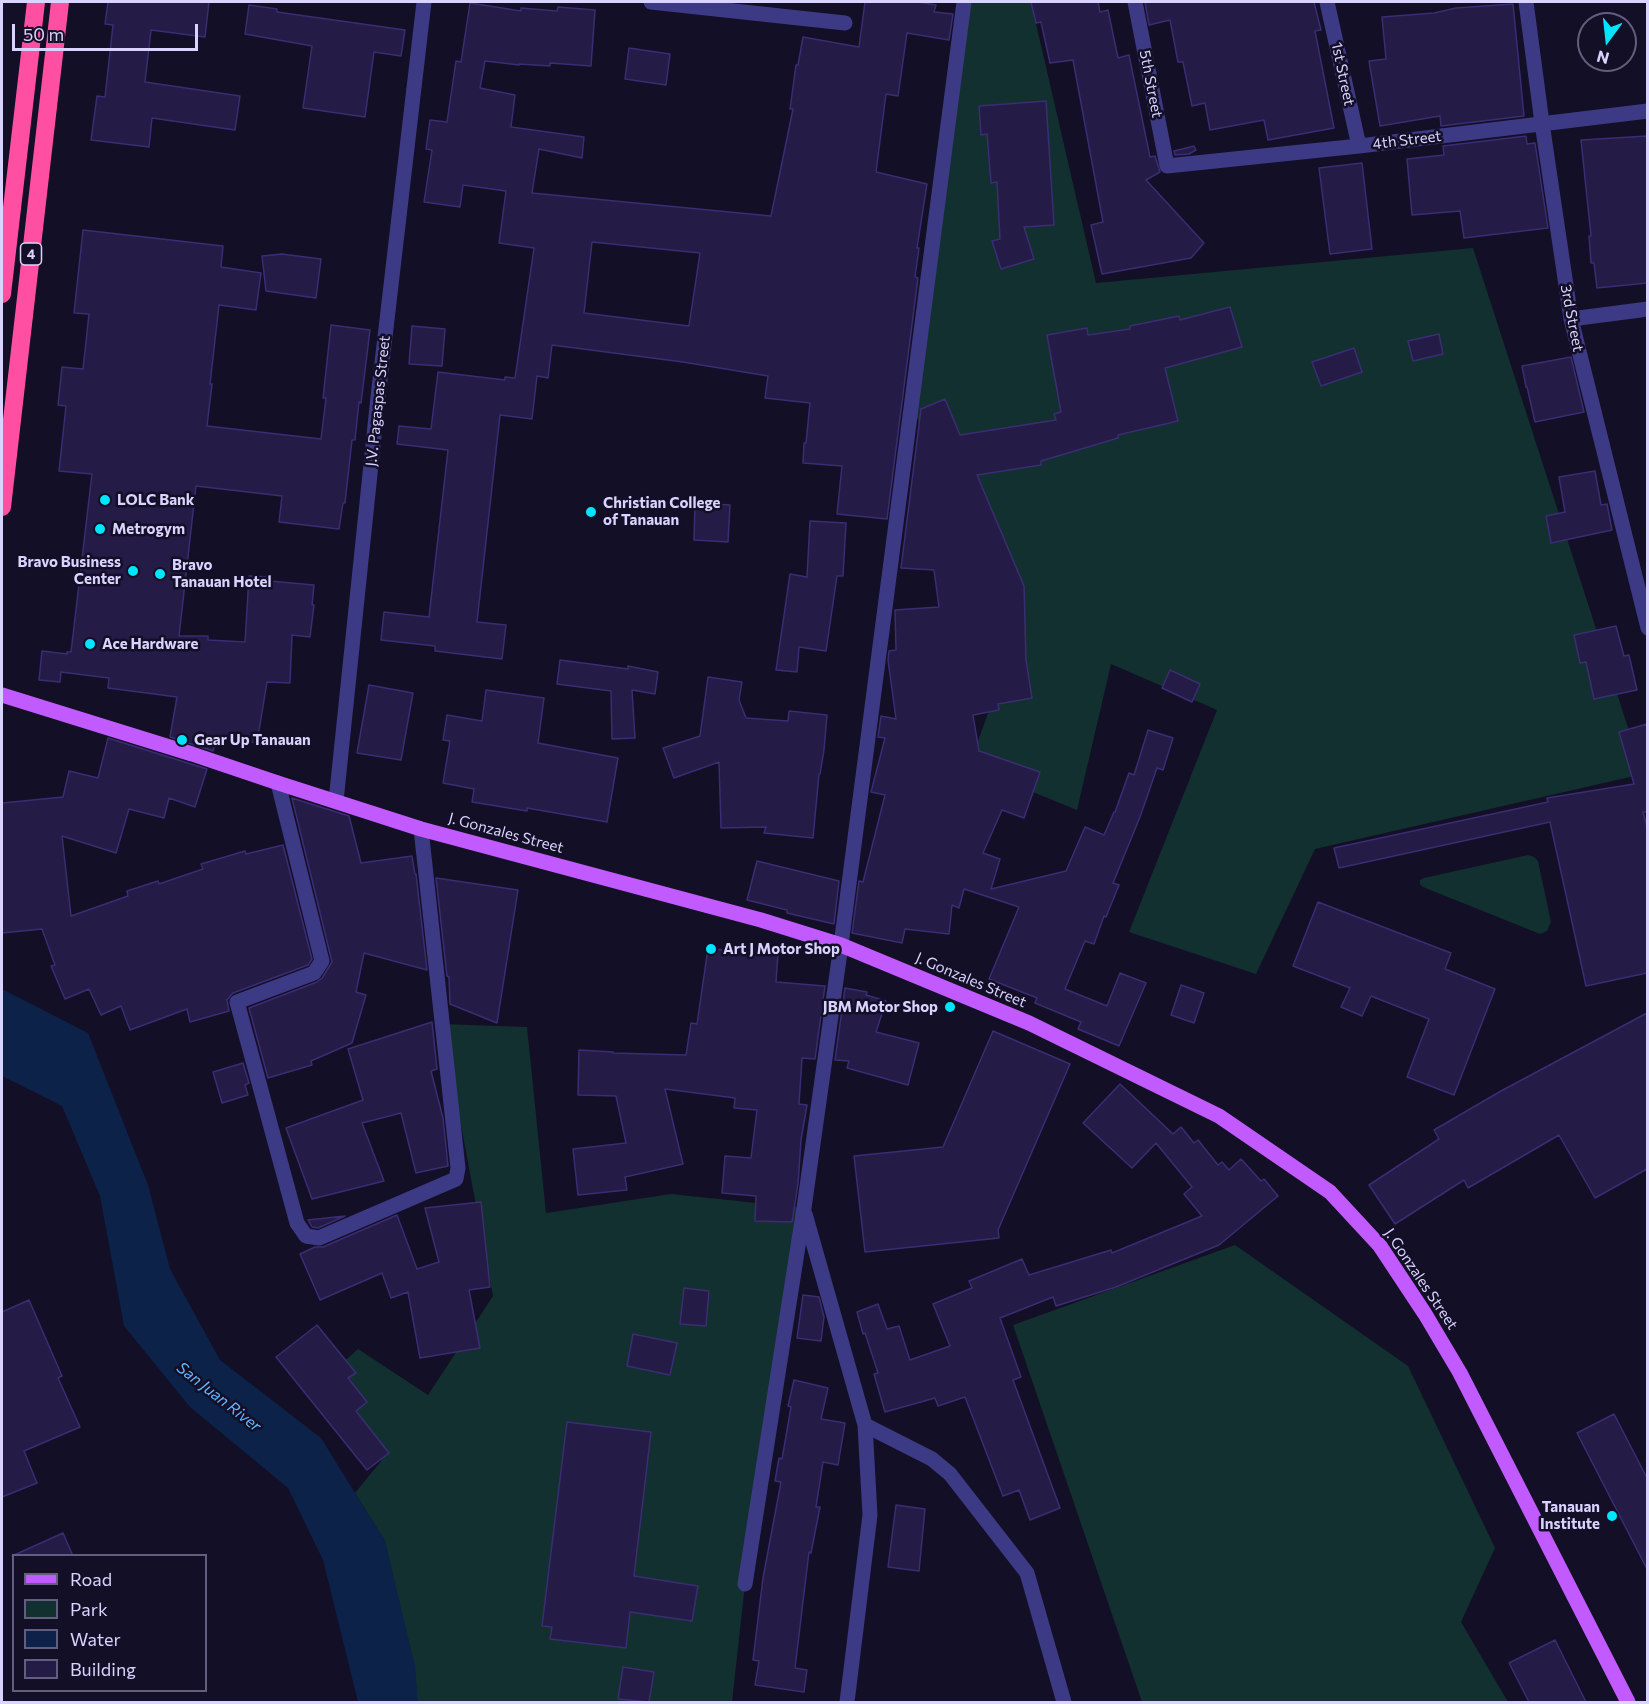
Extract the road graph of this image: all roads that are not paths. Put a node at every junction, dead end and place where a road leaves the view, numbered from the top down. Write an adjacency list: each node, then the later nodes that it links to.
1 (36, 2): 14 (highway, 4)
2 (60, 2): 17 (highway, 4)
3 (424, 2): 21 (street, J.V. Pagaspas Street)
4 (651, 2): 9 (street)
5 (964, 2): 23 (street)
6 (1135, 2): 13 (street, 5th Street)
7 (1327, 2): 12 (street, 1st Street)
8 (1526, 2): 11 (street, 3rd Street)
9 (845, 23)
10 (1647, 111): 11 (street, 4th Street)
11 (1542, 123): 12 (street, 4th Street); 16 (street, 3rd Street)
12 (1359, 146): 13 (street, 4th Street)
13 (1167, 166)
14 (2, 294)
15 (1647, 309): 16 (street)
16 (1571, 318): 18 (street, 3rd Street)
17 (2, 507)
18 (1647, 628)
19 (2, 695): 20 (main road, J. Gonzales Street)
20 (278, 783): 21 (main road, J. Gonzales Street); 22 (street)
21 (336, 801): 22 (main road, J. Gonzales Street)
22 (421, 829): 23 (main road, J. Gonzales Street)
23 (841, 945): 24 (street); 29 (main road, J. Gonzales Street)
24 (804, 1208): 25 (street); 26 (street)
25 (865, 1425): 27 (street); 28 (street)
26 (745, 1584)
27 (847, 1702)
28 (1064, 1702)
29 (1628, 1702)

